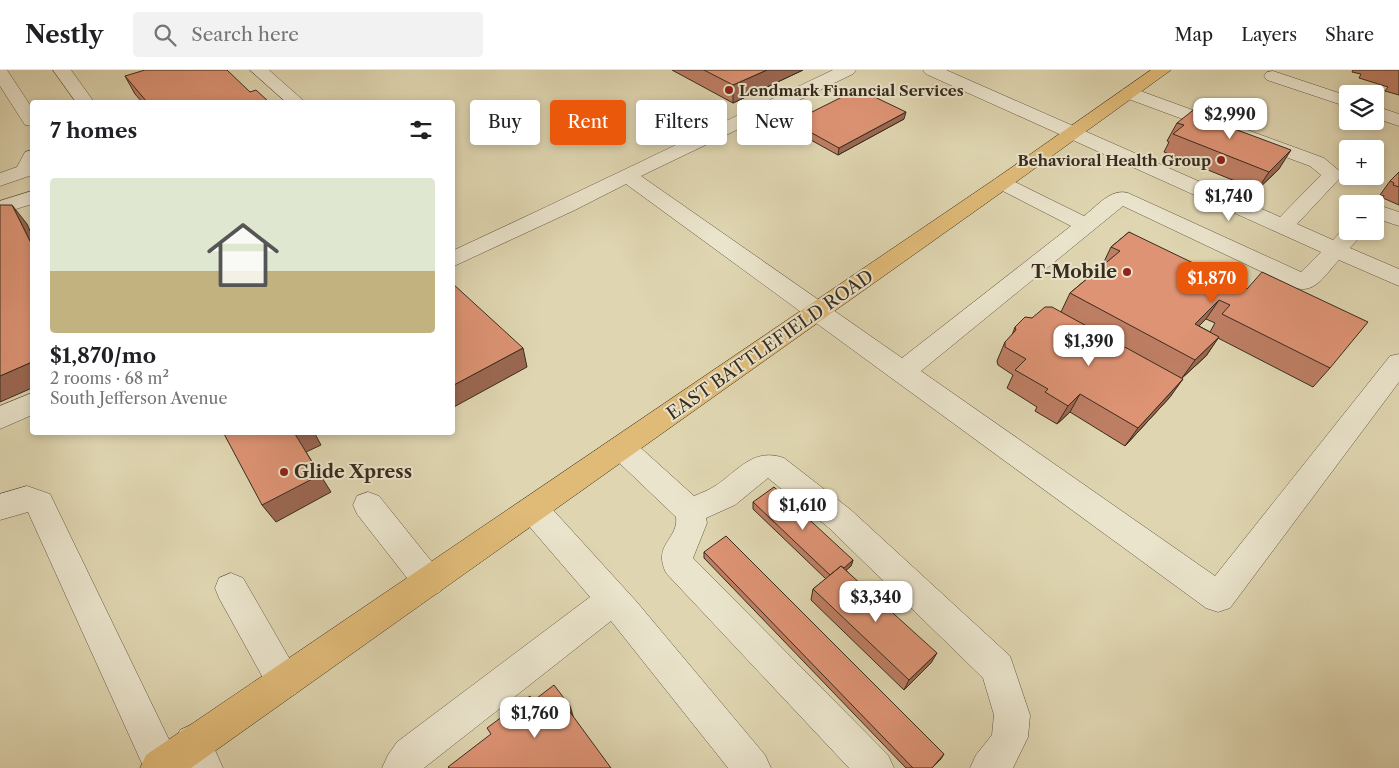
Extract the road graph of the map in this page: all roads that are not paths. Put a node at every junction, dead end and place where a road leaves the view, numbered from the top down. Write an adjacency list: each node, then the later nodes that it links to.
1 (62, 70): 10 (street)
2 (259, 70): 11 (street)
3 (847, 70): 17 (street)
4 (932, 70): 15 (street)
5 (1162, 70): 8 (main road, EAST BATTLEFIELD ROAD)
6 (0, 73): 13 (street)
7 (1272, 73): 9 (street)
8 (1129, 93): 15 (main road, EAST BATTLEFIELD ROAD); 25 (street)
9 (1339, 99)
10 (84, 100)
11 (294, 100)
12 (1384, 115): 14 (street)
13 (30, 118)
14 (1399, 120)
15 (1075, 132): 19 (main road, EAST BATTLEFIELD ROAD); 25 (street)
16 (30, 166): 18 (street)
17 (627, 175): 28 (street); 30 (street)
18 (0, 180)
19 (1002, 183): 24 (street); 30 (main road, EAST BATTLEFIELD ROAD)
20 (30, 198): 21 (street)
21 (0, 208)
22 (1384, 214): 23 (street)
23 (1399, 220)
24 (1086, 225): 27 (street); 32 (street)
25 (1283, 226): 27 (street)
26 (1345, 240): 27 (street)
27 (1336, 250): 29 (street)
28 (457, 251)
29 (1399, 278)
30 (819, 311): 32 (street); 35 (main road, EAST BATTLEFIELD ROAD)
31 (1399, 363): 32 (street)
32 (903, 371)
33 (30, 404): 34 (street)
34 (0, 418)
35 (622, 448): 38 (main road, EAST BATTLEFIELD ROAD); 39 (street)
36 (368, 504): 40 (street)
37 (0, 507): 45 (street)
38 (533, 509): 40 (main road, EAST BATTLEFIELD ROAD); 42 (street)
39 (690, 511): 48 (street); 49 (street)
40 (429, 582): 43 (main road, EAST BATTLEFIELD ROAD)
41 (231, 588): 43 (street)
42 (613, 600): 46 (street); 47 (street)
43 (284, 682): 44 (main road, EAST BATTLEFIELD ROAD)
44 (198, 756): 45 (main road, EAST BATTLEFIELD ROAD)
45 (159, 767)
46 (401, 768)
47 (752, 768)
48 (875, 768)
49 (989, 768)

